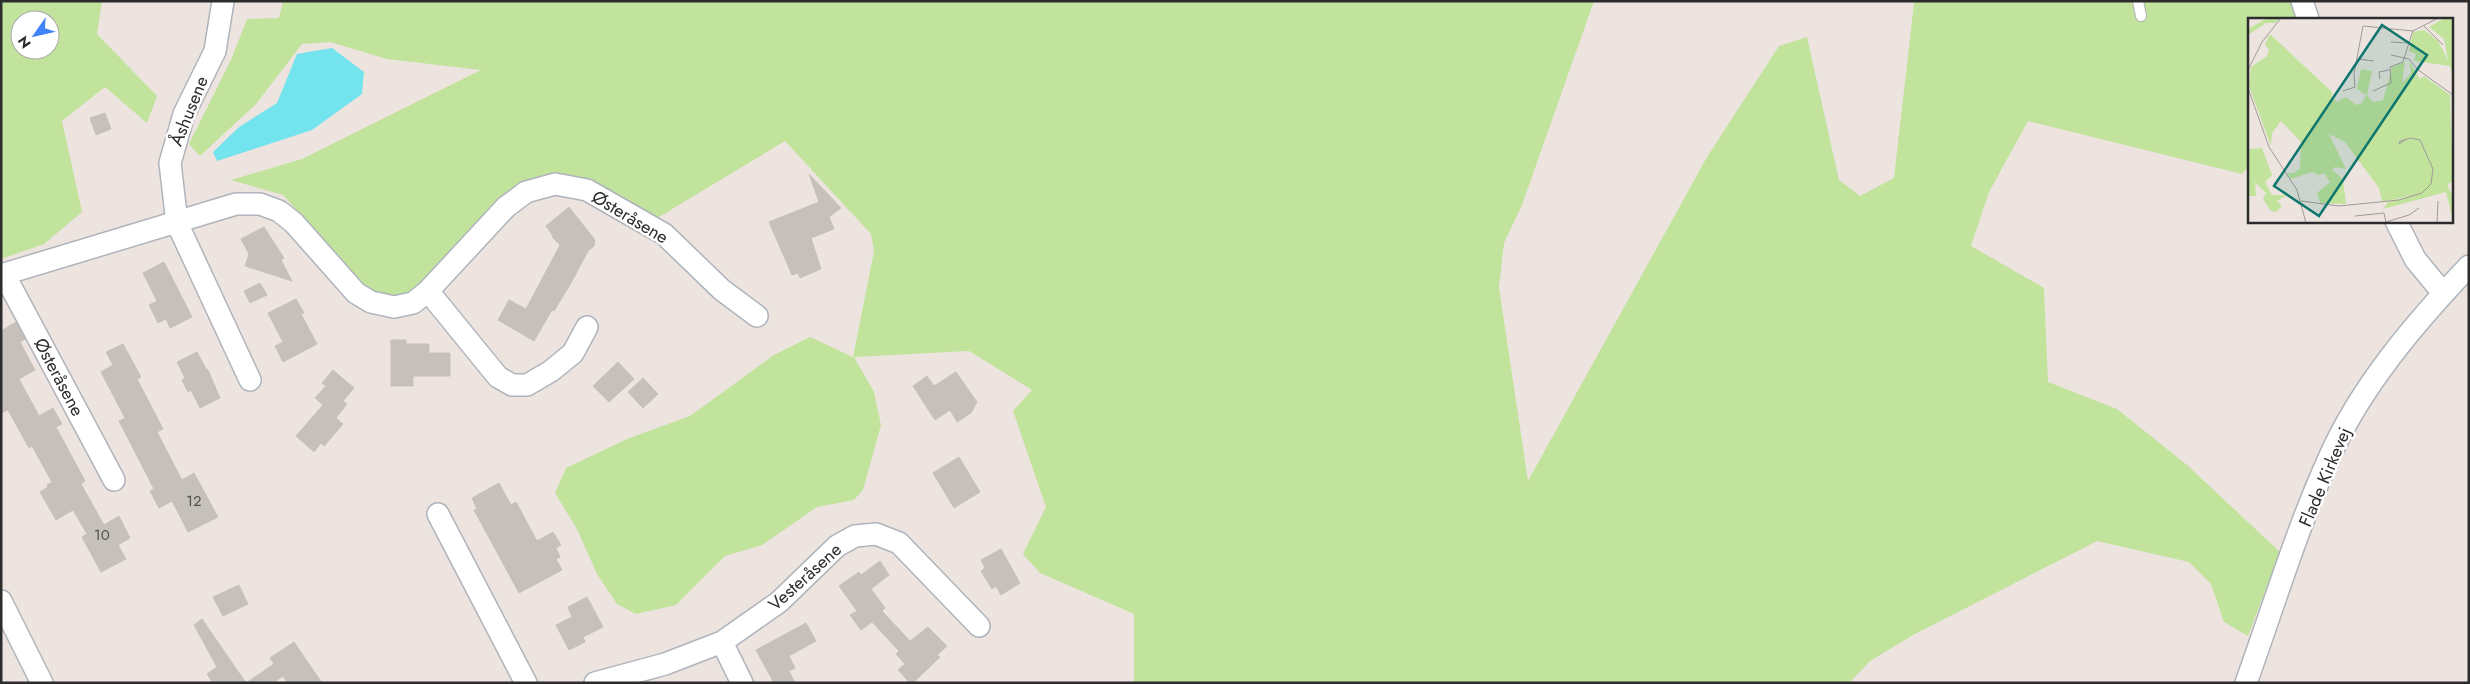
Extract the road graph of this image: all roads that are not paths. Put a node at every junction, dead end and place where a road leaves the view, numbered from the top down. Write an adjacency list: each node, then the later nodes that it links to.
1 (223, 1): 7 (street, Åshusene)
2 (2138, 1): 4 (lane)
3 (2302, 1): 5 (street)
4 (2141, 16)
5 (2308, 18)
6 (2396, 222): 11 (street)
7 (177, 223): 9 (street, Østeråsene); 10 (street, Østeråsene); 14 (street)
8 (2469, 266): 11 (street, Flade Kirkevej)
9 (3, 274): 15 (street, Østeråsene)
10 (428, 291): 12 (street, Østeråsene); 13 (street)
11 (2444, 293): 24 (street, Flade Kirkevej)
12 (757, 316)
13 (587, 327)
14 (250, 380)
15 (114, 480)
16 (438, 514): 21 (street)
17 (1, 601): 20 (street)
18 (979, 626): 19 (street, Vesteråsene)
19 (722, 642): 22 (street, Vesteråsene); 23 (street)
20 (42, 683)
21 (526, 683)
22 (595, 683)
23 (742, 683)
24 (2246, 683)

